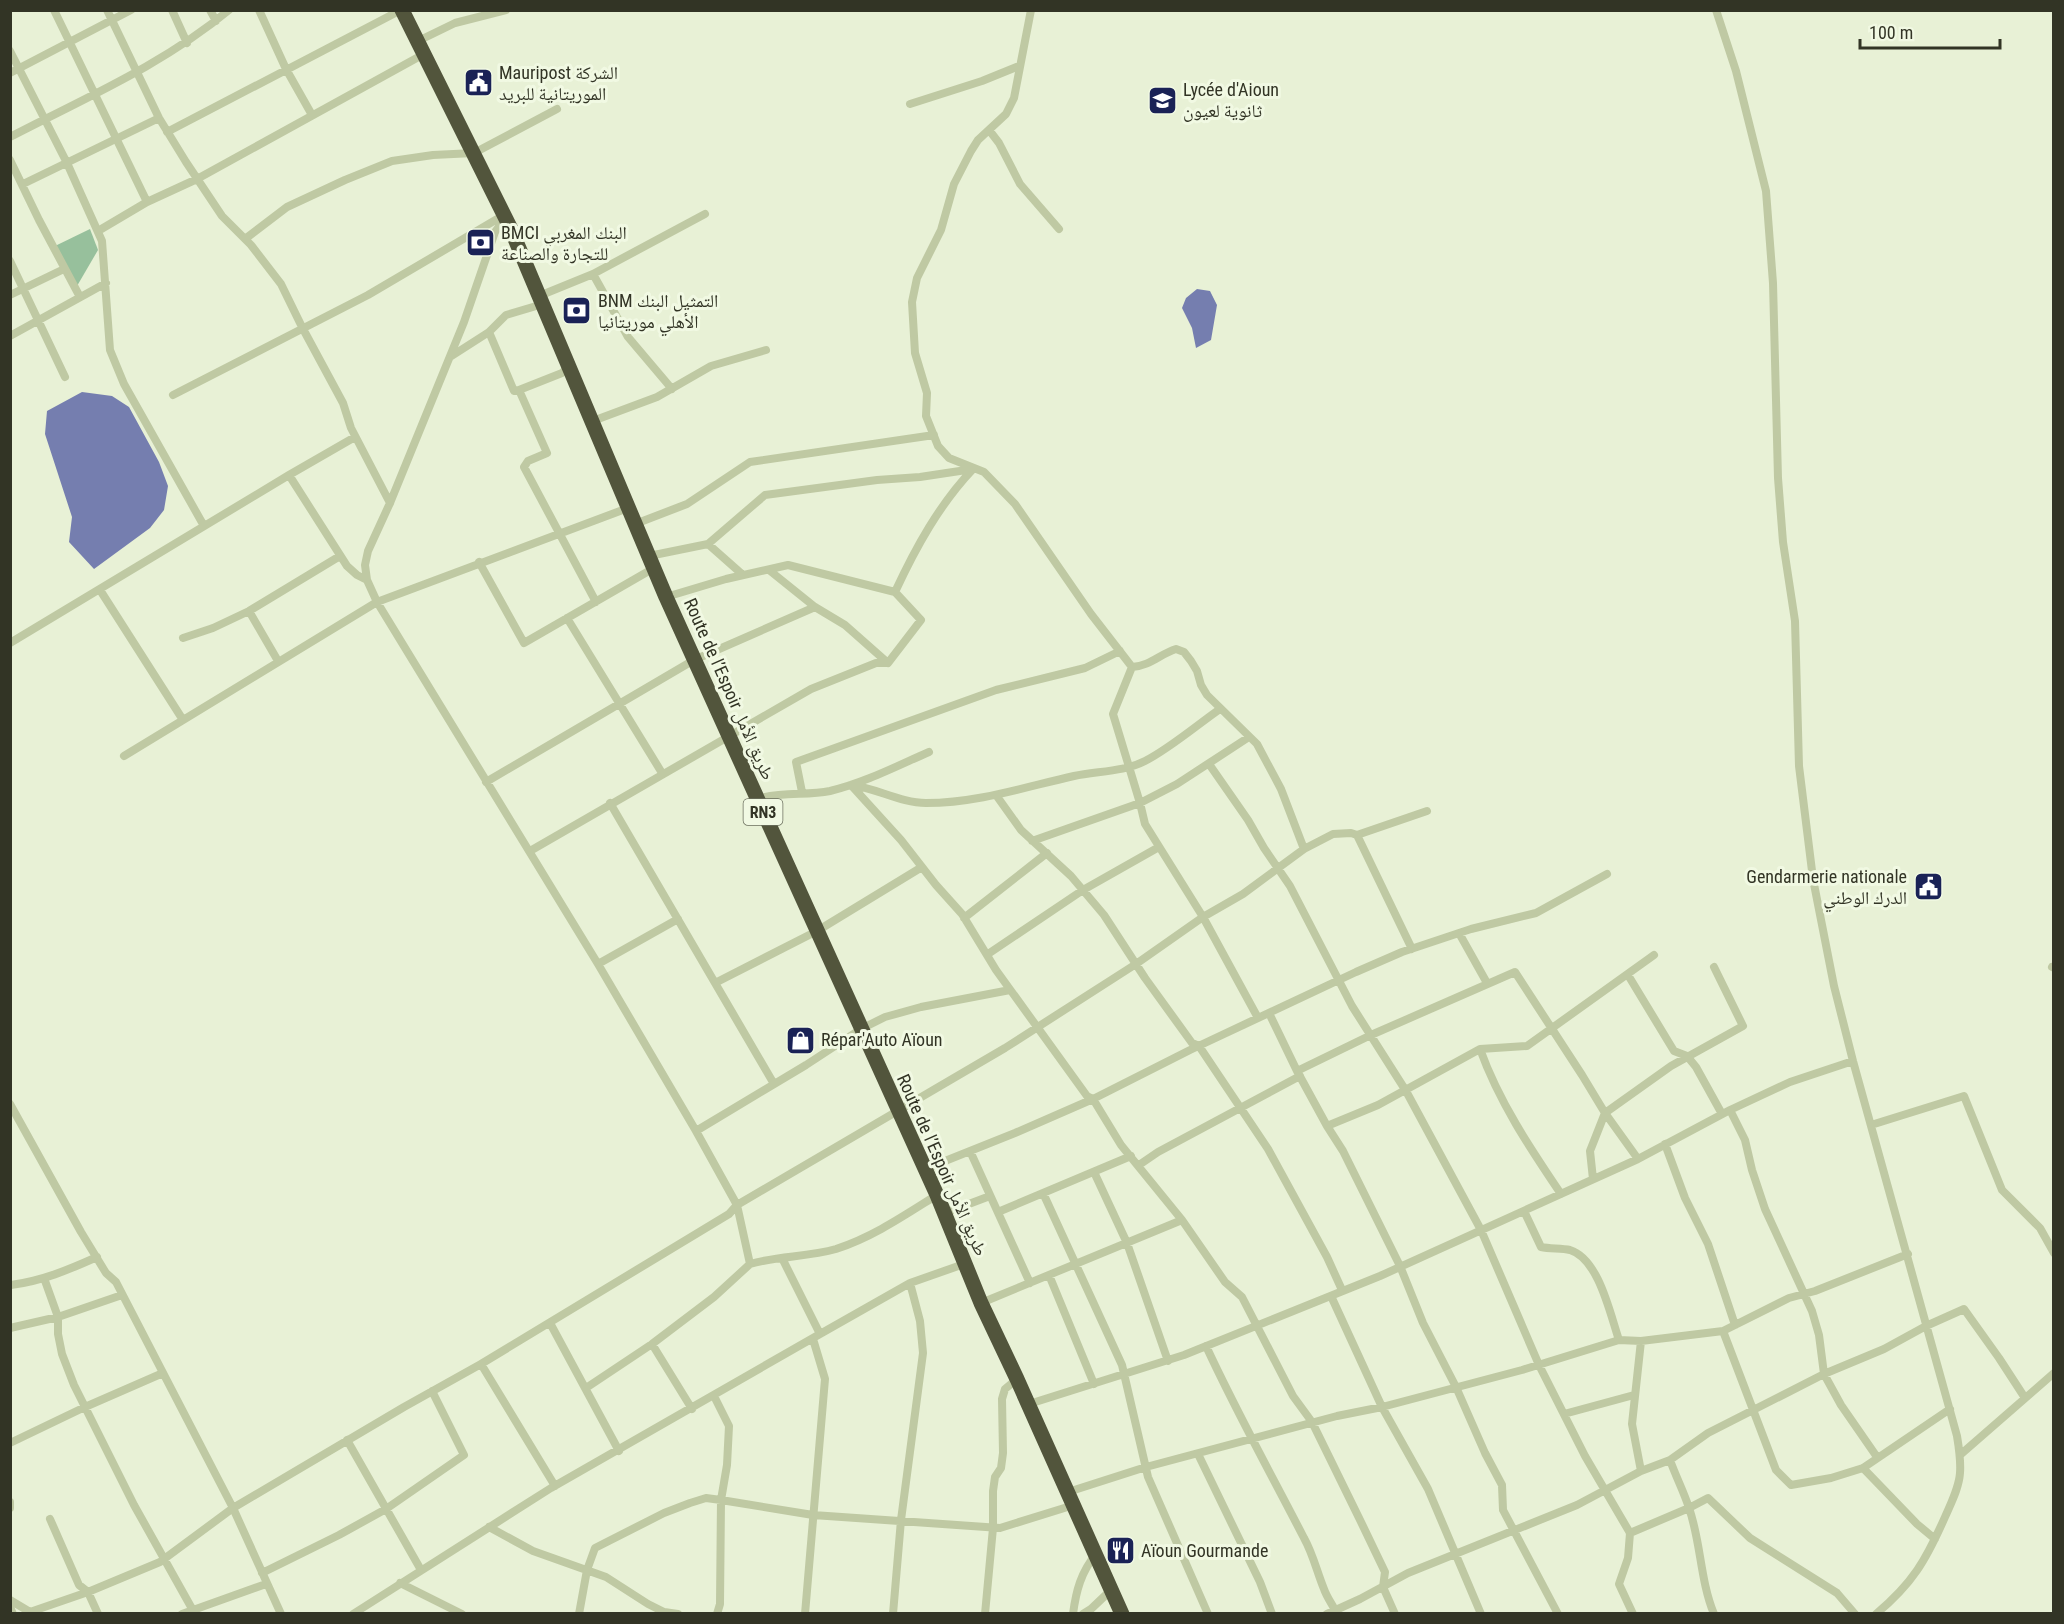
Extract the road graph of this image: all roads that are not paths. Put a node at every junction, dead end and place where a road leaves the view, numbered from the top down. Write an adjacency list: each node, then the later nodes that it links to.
1 (54, 10): 15 (street)
2 (106, 10): 13 (street)
3 (131, 10): 13 (street)
4 (172, 10): 16 (street)
5 (210, 10): 14 (street)
6 (229, 10): 14 (street)
7 (259, 10): 21 (street)
8 (402, 10): 17 (highway, Route de l’Espoir طريق الأمل / RN3); 21 (street)
9 (506, 10): 12 (street)
10 (1031, 10): 19 (street)
11 (1716, 10): 150 (street)
12 (475, 15): 17 (street)
13 (111, 21): 15 (street); 22 (street)
14 (216, 21): 16 (street)
15 (70, 42): 20 (street); 24 (street)
16 (187, 43): 22 (street)
17 (421, 47): 27 (street); 34 (highway, Route de l’Espoir طريق الأمل / RN3)
18 (10, 51): 20 (street)
19 (1019, 66): 25 (street); 30 (street)
20 (19, 69): 23 (street); 29 (street)
21 (286, 69): 27 (street); 31 (street)
22 (137, 72): 24 (street); 28 (street)
23 (10, 73)
24 (94, 94): 29 (street); 33 (street)
25 (910, 104)
26 (558, 109): 34 (street)
27 (312, 115): 38 (street)
28 (159, 118): 31 (street); 33 (street)
29 (45, 119): 32 (street); 36 (street)
30 (989, 129): 43 (street); 66 (street)
31 (167, 132): 38 (street)
32 (10, 137)
33 (116, 139): 36 (street); 40 (street)
34 (474, 153): 42 (highway, Route de l’Espoir طريق الأمل / RN3); 45 (street)
35 (10, 160): 37 (street)
36 (67, 163): 39 (street); 44 (street)
37 (13, 170): 39 (street)
38 (197, 179): 40 (street); 45 (street)
39 (23, 184): 47 (street)
40 (147, 202): 44 (street)
41 (705, 214): 48 (street)
42 (504, 216): 53 (highway, Route de l’Espoir طريق الأمل / RN3); 55 (street); 59 (street)
43 (1059, 230)
44 (98, 231): 49 (street)
45 (245, 239): 55 (street)
46 (10, 261): 50 (street)
47 (64, 269): 50 (street); 52 (street)
48 (593, 274): 53 (street); 62 (street)
49 (105, 283): 52 (street); 73 (street)
50 (24, 288): 51 (street); 54 (street)
51 (10, 294)
52 (80, 297): 54 (street)
53 (541, 300): 56 (street); 60 (highway, Route de l’Espoir طريق الأمل / RN3)
54 (37, 320): 57 (street); 61 (street)
55 (302, 327): 64 (street); 67 (street)
56 (489, 332): 59 (street); 63 (street)
57 (10, 336)
58 (766, 350): 62 (street)
59 (450, 358): 70 (street)
60 (569, 366): 63 (street); 65 (highway, Route de l’Espoir طريق الأمل / RN3)
61 (65, 376)
62 (672, 389): 65 (street)
63 (519, 390): 74 (street)
64 (173, 395)
65 (590, 422): 71 (highway, Route de l’Espoir طريق الأمل / RN3)
66 (934, 435): 68 (street); 72 (street)
67 (355, 437): 69 (street); 70 (street)
68 (973, 469): 75 (street); 83 (street); 92 (street)
69 (289, 475): 73 (street); 76 (street)
70 (390, 503): 81 (street)
71 (628, 508): 72 (highway, Route de l’Espoir طريق الأمل / RN3); 74 (street)
72 (635, 524): 78 (highway, Route de l’Espoir طريق الأمل / RN3)
73 (204, 526): 82 (street)
74 (559, 533): 77 (street); 86 (street)
75 (708, 544): 78 (street); 80 (street)
76 (340, 556): 81 (street); 88 (street)
77 (479, 562): 85 (street); 89 (street)
78 (651, 562): 84 (highway, Route de l’Espoir طريق الأمل / RN3); 86 (street)
79 (769, 570): 80 (street); 83 (street); 87 (street)
80 (743, 575): 84 (street)
81 (367, 580): 85 (street)
82 (100, 590): 91 (street); 99 (street)
83 (895, 592): 95 (street)
84 (666, 597): 93 (highway, Route de l’Espoir طريق الأمل / RN3)
85 (377, 602): 94 (street); 107 (street)
86 (596, 602): 89 (street)
87 (815, 607): 93 (street); 95 (street)
88 (249, 611): 90 (street); 94 (street)
89 (567, 618): 97 (street)
90 (183, 638)
91 (10, 643)
92 (1120, 651): 96 (street); 109 (street)
93 (694, 660): 97 (street); 100 (highway, Route de l’Espoir طريق الأمل / RN3)
94 (278, 661): 99 (street)
95 (888, 663): 100 (street)
96 (1132, 667): 98 (street); 105 (street)
97 (619, 703): 106 (street); 107 (street)
98 (1220, 709): 101 (street); 105 (street)
99 (183, 720): 103 (street)
100 (729, 736): 106 (street); 111 (highway, Route de l’Espoir طريق الأمل / RN3)
101 (1249, 737): 104 (street); 118 (street)
102 (929, 752): 108 (street)
103 (124, 756)
104 (1209, 764): 113 (street); 122 (street)
105 (1130, 766): 110 (street); 113 (street)
106 (662, 773): 112 (street)
107 (486, 782): 119 (street)
108 (851, 785): 109 (street); 110 (street); 121 (street)
109 (802, 792): 111 (street)
110 (996, 795): 116 (street)
111 (757, 799): 128 (highway, Route de l’Espoir طريق الأمل / RN3)
112 (610, 803): 119 (street); 127 (street)
113 (1140, 803): 116 (street); 117 (street)
114 (1427, 811): 115 (street)
115 (1357, 835): 118 (street); 130 (street)
116 (1032, 841): 120 (street)
117 (1159, 847): 124 (street); 125 (street)
118 (1304, 849): 122 (street)
119 (530, 851): 133 (street)
120 (1047, 854): 124 (street); 126 (street)
121 (922, 867): 126 (street); 128 (street)
122 (1277, 868): 125 (street); 137 (street)
123 (1607, 874): 129 (street)
124 (1083, 890): 131 (street); 134 (street)
125 (1203, 917): 134 (street); 142 (street)
126 (964, 918): 131 (street)
127 (678, 919): 133 (street); 138 (street)
128 (817, 931): 138 (street); 144 (highway, Route de l’Espoir طريق الأمل / RN3)
129 (1459, 933): 130 (street); 139 (street)
130 (1412, 949): 137 (street)
131 (988, 954): 140 (street)
132 (1654, 955): 136 (street)
133 (598, 964): 162 (street)
134 (1136, 964): 143 (street); 147 (street)
135 (1714, 967): 149 (street)
136 (1628, 975): 145 (street); 149 (street)
137 (1340, 980): 141 (street); 146 (street)
138 (715, 983): 152 (street)
139 (1487, 983): 145 (street); 146 (street)
140 (1010, 990): 143 (street); 144 (street)
141 (1269, 1013): 142 (street); 151 (street)
142 (1258, 1018): 147 (street)
143 (1037, 1028): 154 (street); 157 (street)
144 (861, 1029): 152 (street); 157 (highway, Route de l’Espoir طريق الأمل / RN3)
145 (1553, 1029): 148 (street); 159 (street)
146 (1371, 1035): 151 (street); 153 (street)
147 (1199, 1046): 154 (street); 156 (street)
148 (1480, 1049): 153 (street); 172 (street)
149 (1687, 1056): 158 (street); 159 (street)
150 (1853, 1061): 158 (street); 160 (street)
151 (1298, 1074): 156 (street); 161 (street)
152 (774, 1084): 162 (street)
153 (1406, 1091): 161 (street); 180 (street)
154 (1093, 1099): 164 (street); 165 (street)
155 (10, 1104): 184 (street)
156 (1241, 1108): 167 (street); 195 (street)
157 (897, 1110): 168 (highway, Route de l’Espoir طريق الأمل / RN3); 175 (street)
158 (1726, 1112): 163 (street); 196 (street)
159 (1605, 1113): 166 (street); 170 (street)
160 (1871, 1125): 182 (street); 183 (street)
161 (1327, 1126): 189 (street)
162 (696, 1131): 175 (street)
163 (1665, 1144): 166 (street); 203 (street)
164 (970, 1151): 168 (street); 174 (street)
165 (1131, 1156): 167 (street); 169 (street)
166 (1638, 1159): 170 (street)
167 (1138, 1165): 179 (street)
168 (925, 1169): 173 (highway, Route de l’Espoir طريق الأمل / RN3)
169 (1094, 1173): 171 (street); 181 (street)
170 (1593, 1179): 172 (street)
171 (1043, 1193): 177 (street); 188 (street)
172 (1561, 1194): 176 (street)
173 (937, 1195): 178 (highway, Route de l’Espoir طريق الأمل / RN3); 185 (street)
174 (990, 1196): 177 (street); 178 (street)
175 (737, 1205): 186 (street); 201 (street)
176 (1524, 1211): 180 (street); 208 (street)
177 (998, 1212): 193 (street)
178 (945, 1213): 187 (highway, Route de l’Espoir طريق الأمل / RN3)
179 (1182, 1220): 181 (street); 202 (street)
180 (1481, 1230): 189 (street); 214 (street)
181 (1127, 1243): 188 (street); 212 (street)
182 (2054, 1253)
183 (1908, 1254): 196 (street); 204 (street)
184 (97, 1257): 191 (street); 197 (street)
185 (782, 1258): 186 (street); 207 (street)
186 (750, 1264): 210 (street)
187 (964, 1264): 192 (street); 199 (highway, Route de l’Espoir طريق الأمل / RN3)
188 (1076, 1264): 190 (street); 218 (street)
189 (1401, 1266): 195 (street); 221 (street)
190 (1049, 1275): 193 (street); 220 (street)
191 (44, 1278): 194 (street); 200 (street)
192 (910, 1283): 207 (street); 257 (street)
193 (1030, 1283): 199 (street)
194 (10, 1285)
195 (1342, 1290): 198 (street)
196 (1803, 1294): 203 (street); 217 (street)
197 (122, 1295): 200 (street); 215 (street)
198 (1331, 1296): 202 (street); 229 (street)
199 (981, 1303): 219 (highway, Route de l’Espoir طريق الأمل / RN3)
200 (58, 1317): 205 (street); 228 (street)
201 (550, 1323): 213 (street); 222 (street)
202 (1257, 1325): 211 (street); 234 (street)
203 (1735, 1325): 206 (street)
204 (1926, 1326): 217 (street); 226 (street); 231 (street)
205 (10, 1328)
206 (1723, 1330): 209 (street); 232 (street)
207 (817, 1336): 225 (street); 255 (street)
208 (1619, 1340): 209 (street); 214 (street)
209 (1641, 1341): 224 (street)
210 (652, 1344): 222 (street); 230 (street)
211 (1206, 1346): 212 (street); 235 (street)
212 (1168, 1360): 218 (street)
213 (482, 1364): 223 (street); 246 (street)
214 (1539, 1365): 221 (street); 233 (street)
215 (163, 1373): 228 (street); 252 (street)
216 (2054, 1373): 226 (street)
217 (1824, 1374): 232 (street); 241 (street)
218 (1124, 1376): 220 (street); 243 (street)
219 (1017, 1379): 227 (highway, Route de l’Espoir طريق الأمل / RN3); 259 (street)
220 (1094, 1384): 227 (street)
221 (1456, 1387): 229 (street); 260 (street)
222 (586, 1388): 238 (street)
223 (432, 1391): 236 (street); 254 (street)
224 (1634, 1395): 233 (street); 245 (street)
225 (714, 1396): 230 (street); 249 (street)
226 (2025, 1398): 240 (street)
227 (1029, 1404): 248 (highway, Route de l’Espoir طريق الأمل / RN3)
228 (84, 1407): 237 (street); 265 (street)
229 (1382, 1407): 234 (street); 263 (street)
230 (692, 1409): 238 (street)
231 (1950, 1409): 240 (street); 241 (street)
232 (1754, 1410): 242 (street); 244 (street)
233 (1564, 1414): 247 (street)
234 (1312, 1422): 235 (street); 271 (street)
235 (1254, 1439): 239 (street); 277 (street)
236 (347, 1440): 252 (street); 254 (street)
237 (10, 1443)
238 (619, 1451): 246 (street)
239 (1198, 1454): 243 (street); 294 (street)
240 (1960, 1455): 262 (street)
241 (1877, 1457): 244 (street)
242 (1670, 1460): 245 (street); 253 (street)
243 (1146, 1467): 248 (street); 293 (street)
244 (1863, 1468): 262 (street)
245 (1641, 1471): 247 (street)
246 (555, 1486): 258 (street)
247 (1605, 1491): 260 (street); 261 (street)
248 (1071, 1498): 259 (street); 264 (highway, Route de l’Espoir طريق الأمل / RN3)
249 (721, 1500): 255 (street); 267 (street); 286 (street)
250 (10, 1502): 251 (street)
251 (10, 1508)
252 (233, 1508): 265 (street); 268 (street)
253 (1689, 1508): 261 (street); 299 (street); 300 (street)
254 (387, 1509): 266 (street); 268 (street)
255 (813, 1515): 257 (street); 287 (street)
256 (50, 1519): 273 (street)
257 (901, 1520): 259 (street); 288 (street)
258 (489, 1527): 266 (street); 267 (street)
259 (993, 1528): 289 (street)
260 (1513, 1530): 263 (street); 297 (street)
261 (1630, 1533): 298 (street)
262 (1935, 1539): 301 (street)
263 (1455, 1553): 271 (street); 296 (street)
264 (1096, 1554): 272 (highway, Route de l’Espoir طريق الأمل / RN3); 290 (street)
265 (164, 1559): 273 (street); 276 (street)
266 (421, 1570): 269 (street)
267 (587, 1570): 284 (street); 285 (street)
268 (262, 1573): 270 (street)
269 (400, 1583): 282 (street); 283 (street)
270 (266, 1584): 276 (street); 281 (street)
271 (1383, 1587): 277 (street); 295 (street)
272 (1111, 1590): 291 (street); 292 (highway, Route de l’Espoir طريق الأمل / RN3)
273 (88, 1592): 274 (street); 279 (street)
274 (10, 1599)
275 (10, 1607): 278 (street)
276 (194, 1611): 280 (street)
277 (1333, 1612)
278 (13, 1614)
279 (98, 1614)
280 (182, 1614)
281 (281, 1614)
282 (353, 1614)
283 (462, 1614)
284 (579, 1614)
285 (678, 1614)
286 (717, 1614)
287 (805, 1614)
288 (893, 1614)
289 (985, 1614)
290 (1073, 1614)
291 (1083, 1614)
292 (1122, 1614)
293 (1208, 1614)
294 (1272, 1614)
295 (1395, 1614)
296 (1481, 1614)
297 (1558, 1614)
298 (1633, 1614)
299 (1714, 1614)
300 (1855, 1614)
301 (1876, 1614)

